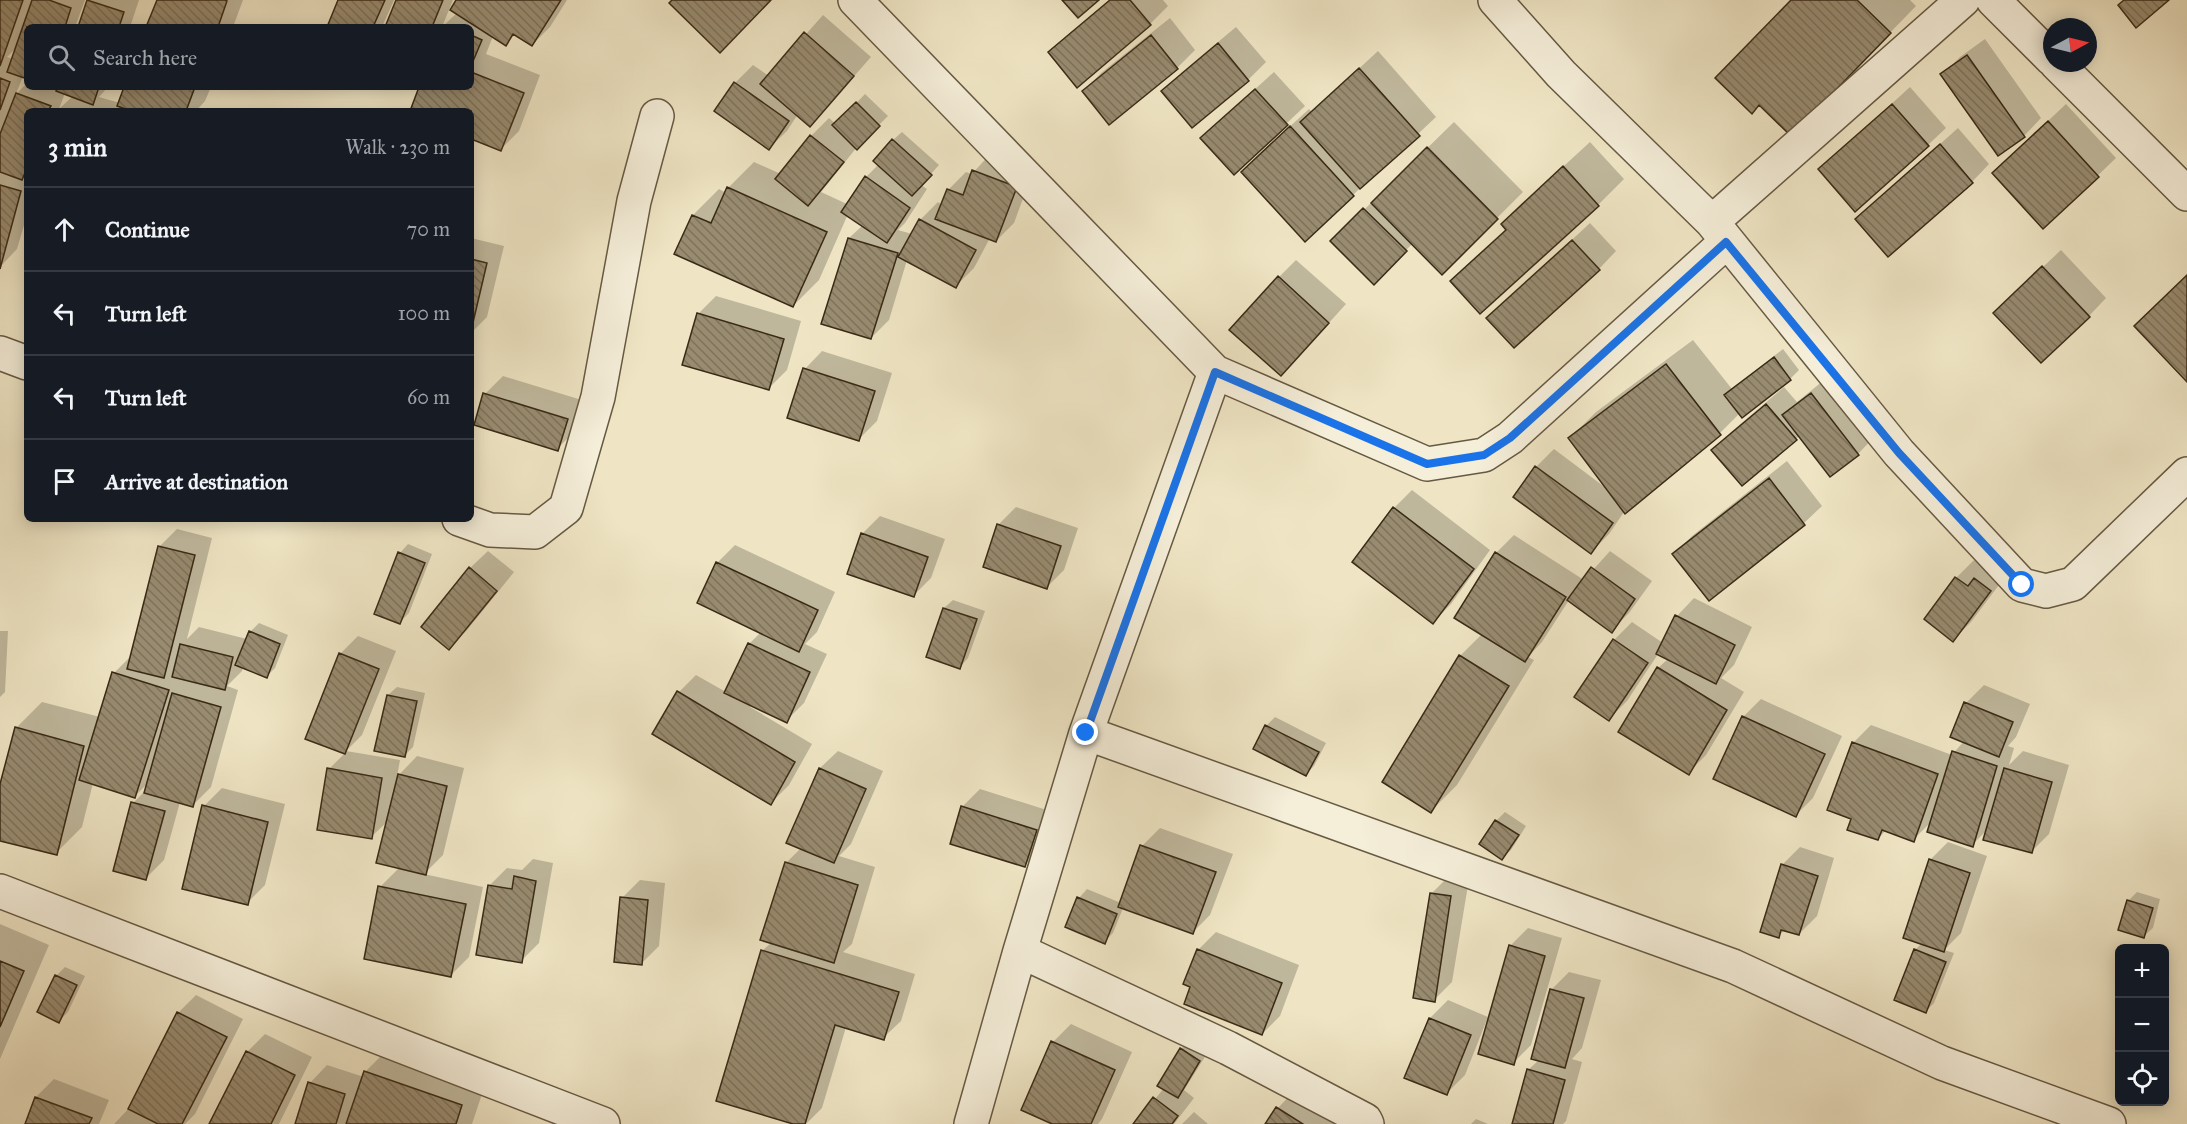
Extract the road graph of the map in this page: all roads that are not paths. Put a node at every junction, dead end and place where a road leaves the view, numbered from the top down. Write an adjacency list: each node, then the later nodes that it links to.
1 (855, 0): 12 (street)
2 (1496, 0): 9 (street)
3 (1963, 0): 9 (street)
4 (1993, 0): 5 (street)
5 (2043, 50)
6 (2065, 72): 8 (street)
7 (657, 116): 14 (street)
8 (2187, 194)
9 (1719, 232): 12 (street); 13 (street)
10 (0, 353): 11 (street)
11 (24, 362)
12 (1215, 372): 15 (street)
13 (2187, 474)
14 (467, 522)
15 (1086, 733): 17 (street); 21 (street)
16 (0, 891): 18 (street)
17 (1020, 951): 19 (street); 20 (street)
18 (603, 1124)
19 (971, 1124)
20 (1367, 1124)
21 (2109, 1124)

